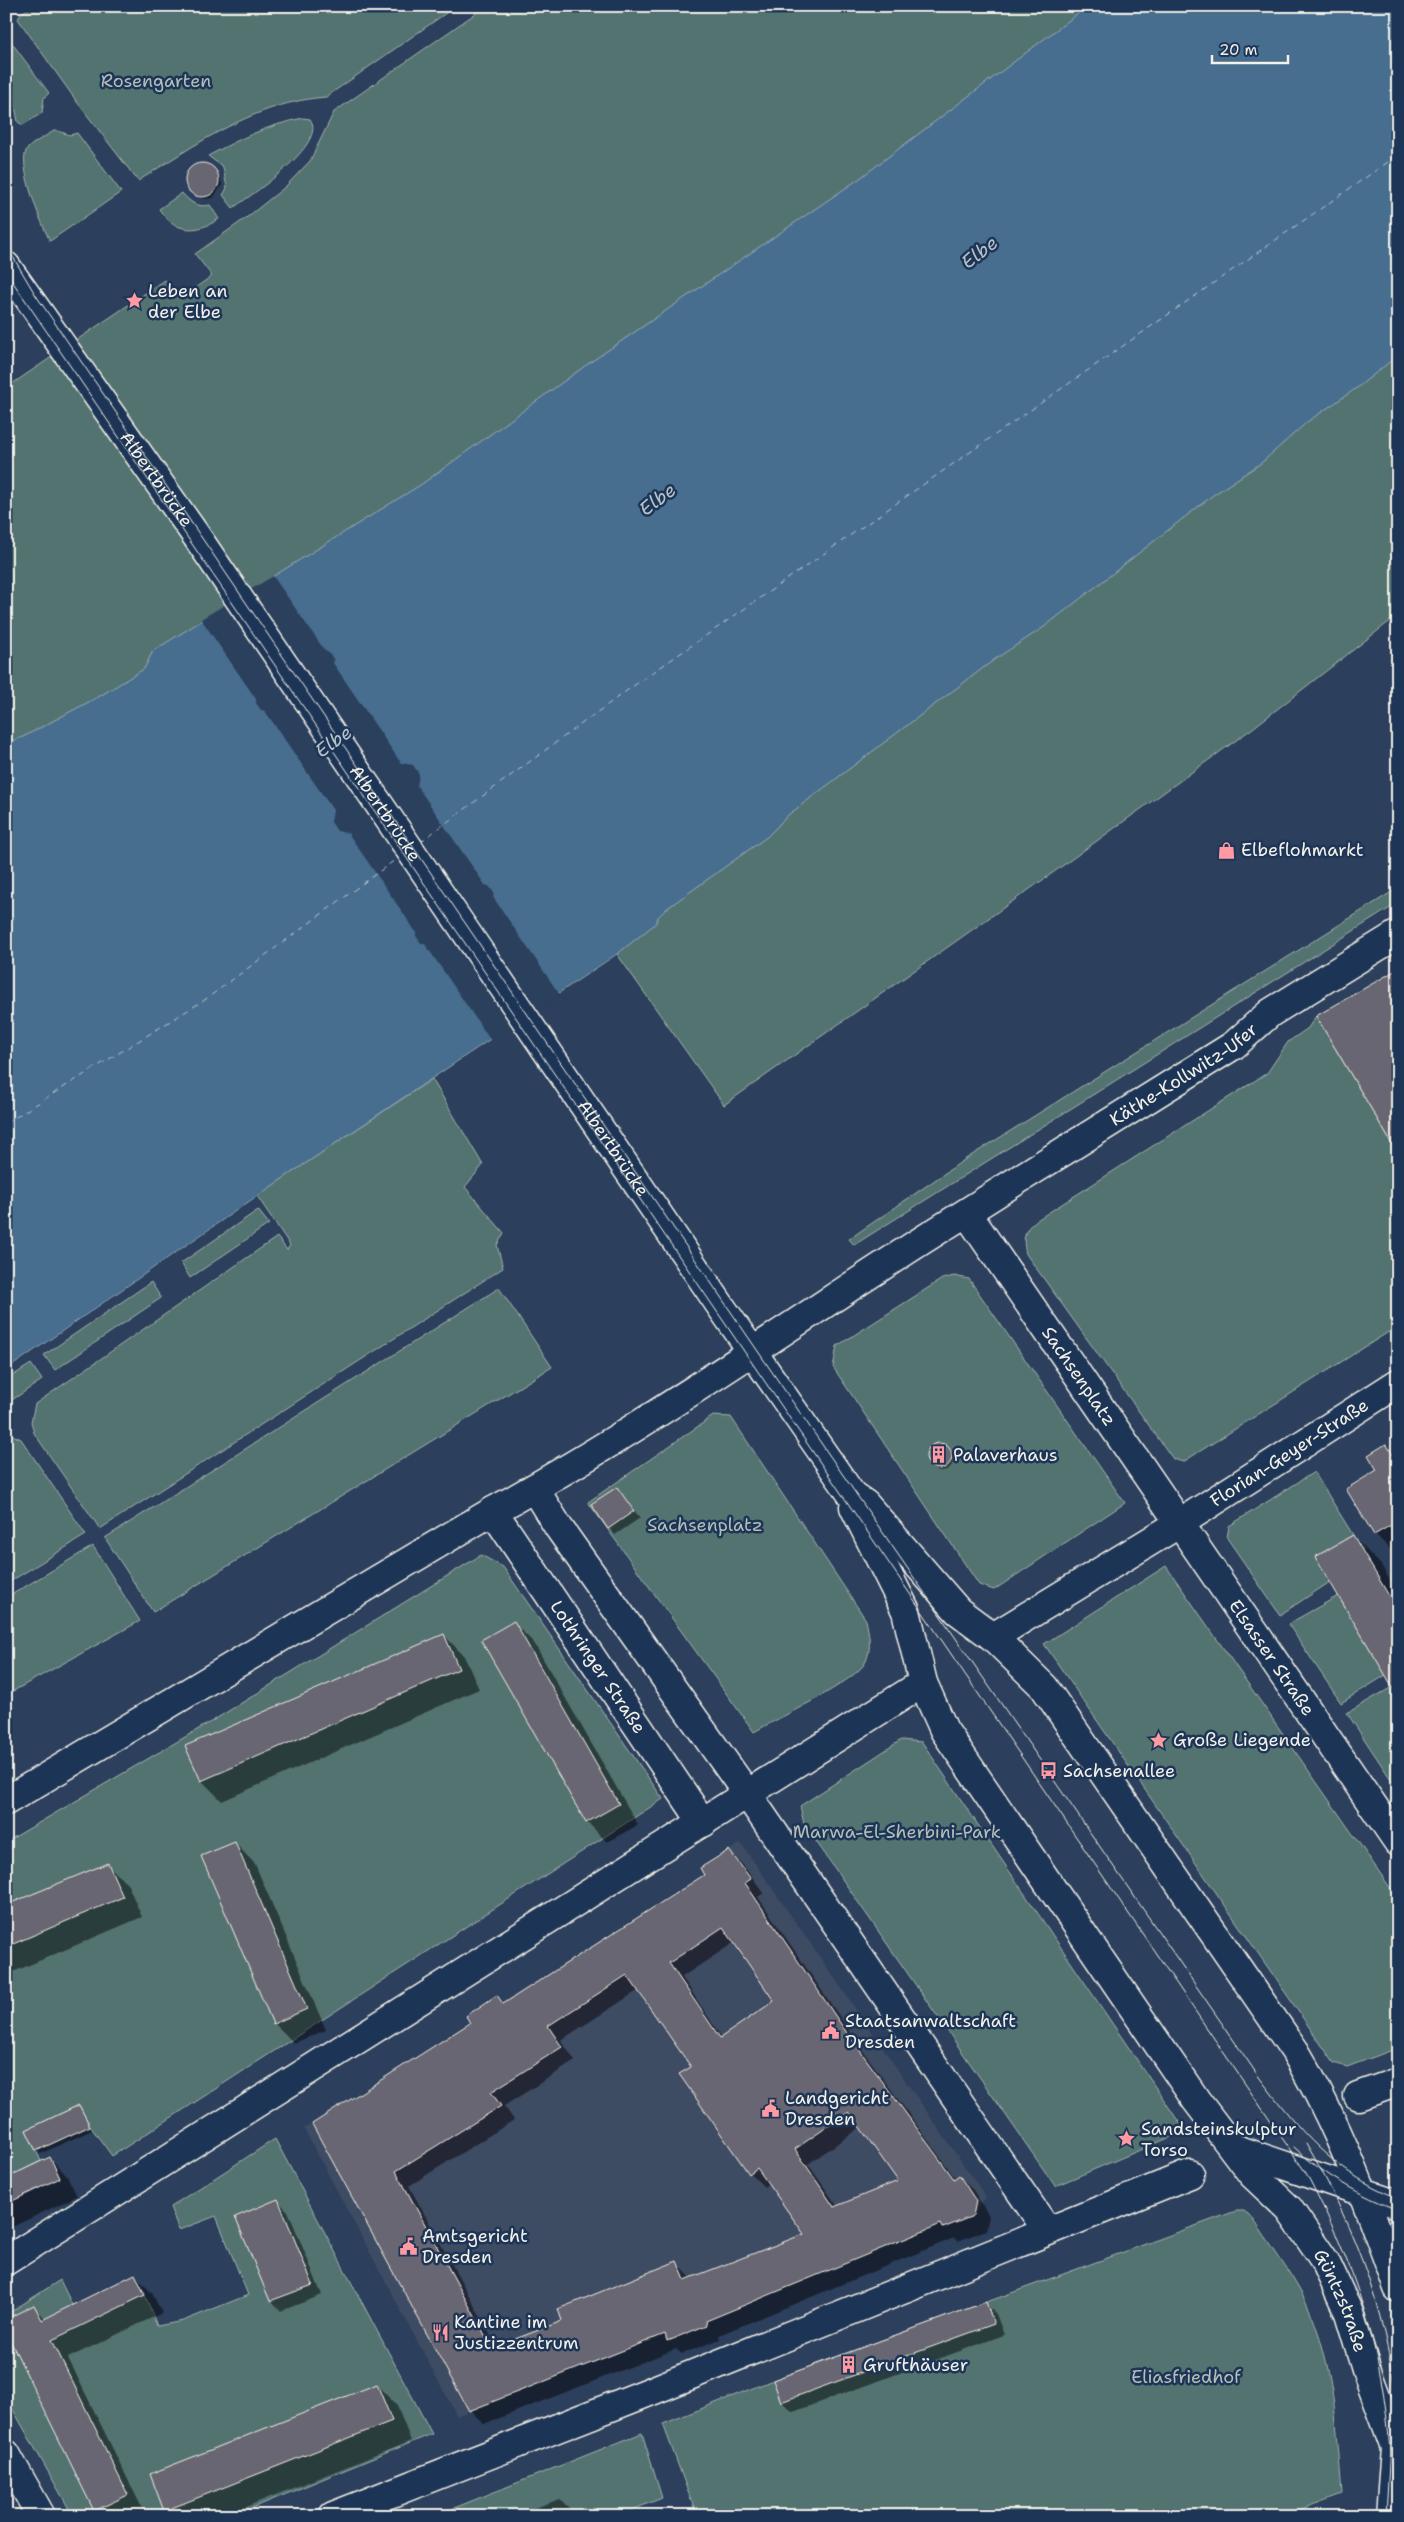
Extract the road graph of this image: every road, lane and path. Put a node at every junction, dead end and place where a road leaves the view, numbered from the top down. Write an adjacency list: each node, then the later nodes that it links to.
1 (14, 274): 4 (main road, Albertbrücke)
2 (1398, 934): 3 (main road, Käthe-Kollwitz-Ufer)
3 (967, 1213): 4 (main road); 9 (main road, Sachsenplatz)
4 (752, 1351): 6 (main road); 7 (main road)
5 (1398, 1383): 9 (main road, Florian-Geyer-Straße)
6 (534, 1488): 8 (main road); 12 (main road)
7 (852, 1496): 10 (main road); 11 (main road)
8 (493, 1511): 13 (main road); 14 (main road, Lothringer Straße)
9 (1180, 1523): 10 (main road); 15 (main road, Elsasser Straße)
10 (993, 1637): 20 (main road)
11 (923, 1683): 12 (main road); 18 (main road)
12 (748, 1794): 14 (main road); 22 (main road)
13 (6, 1801)
14 (703, 1824): 23 (main road)
15 (1398, 1842)
16 (1398, 2082): 17 (main road)
17 (1358, 2096)
18 (1233, 2148): 20 (main road); 25 (main road, Güntzstraße)
19 (1190, 2174): 22 (main road)
20 (1361, 2190): 21 (main road); 24 (main road)
21 (1398, 2204)
22 (1047, 2230): 28 (main road)
23 (6, 2261)
24 (1398, 2288)
25 (1396, 2444): 29 (main road, Güntzstraße)
26 (6, 2454): 27 (main road)
27 (41, 2516)
28 (333, 2516)
29 (1390, 2516)

